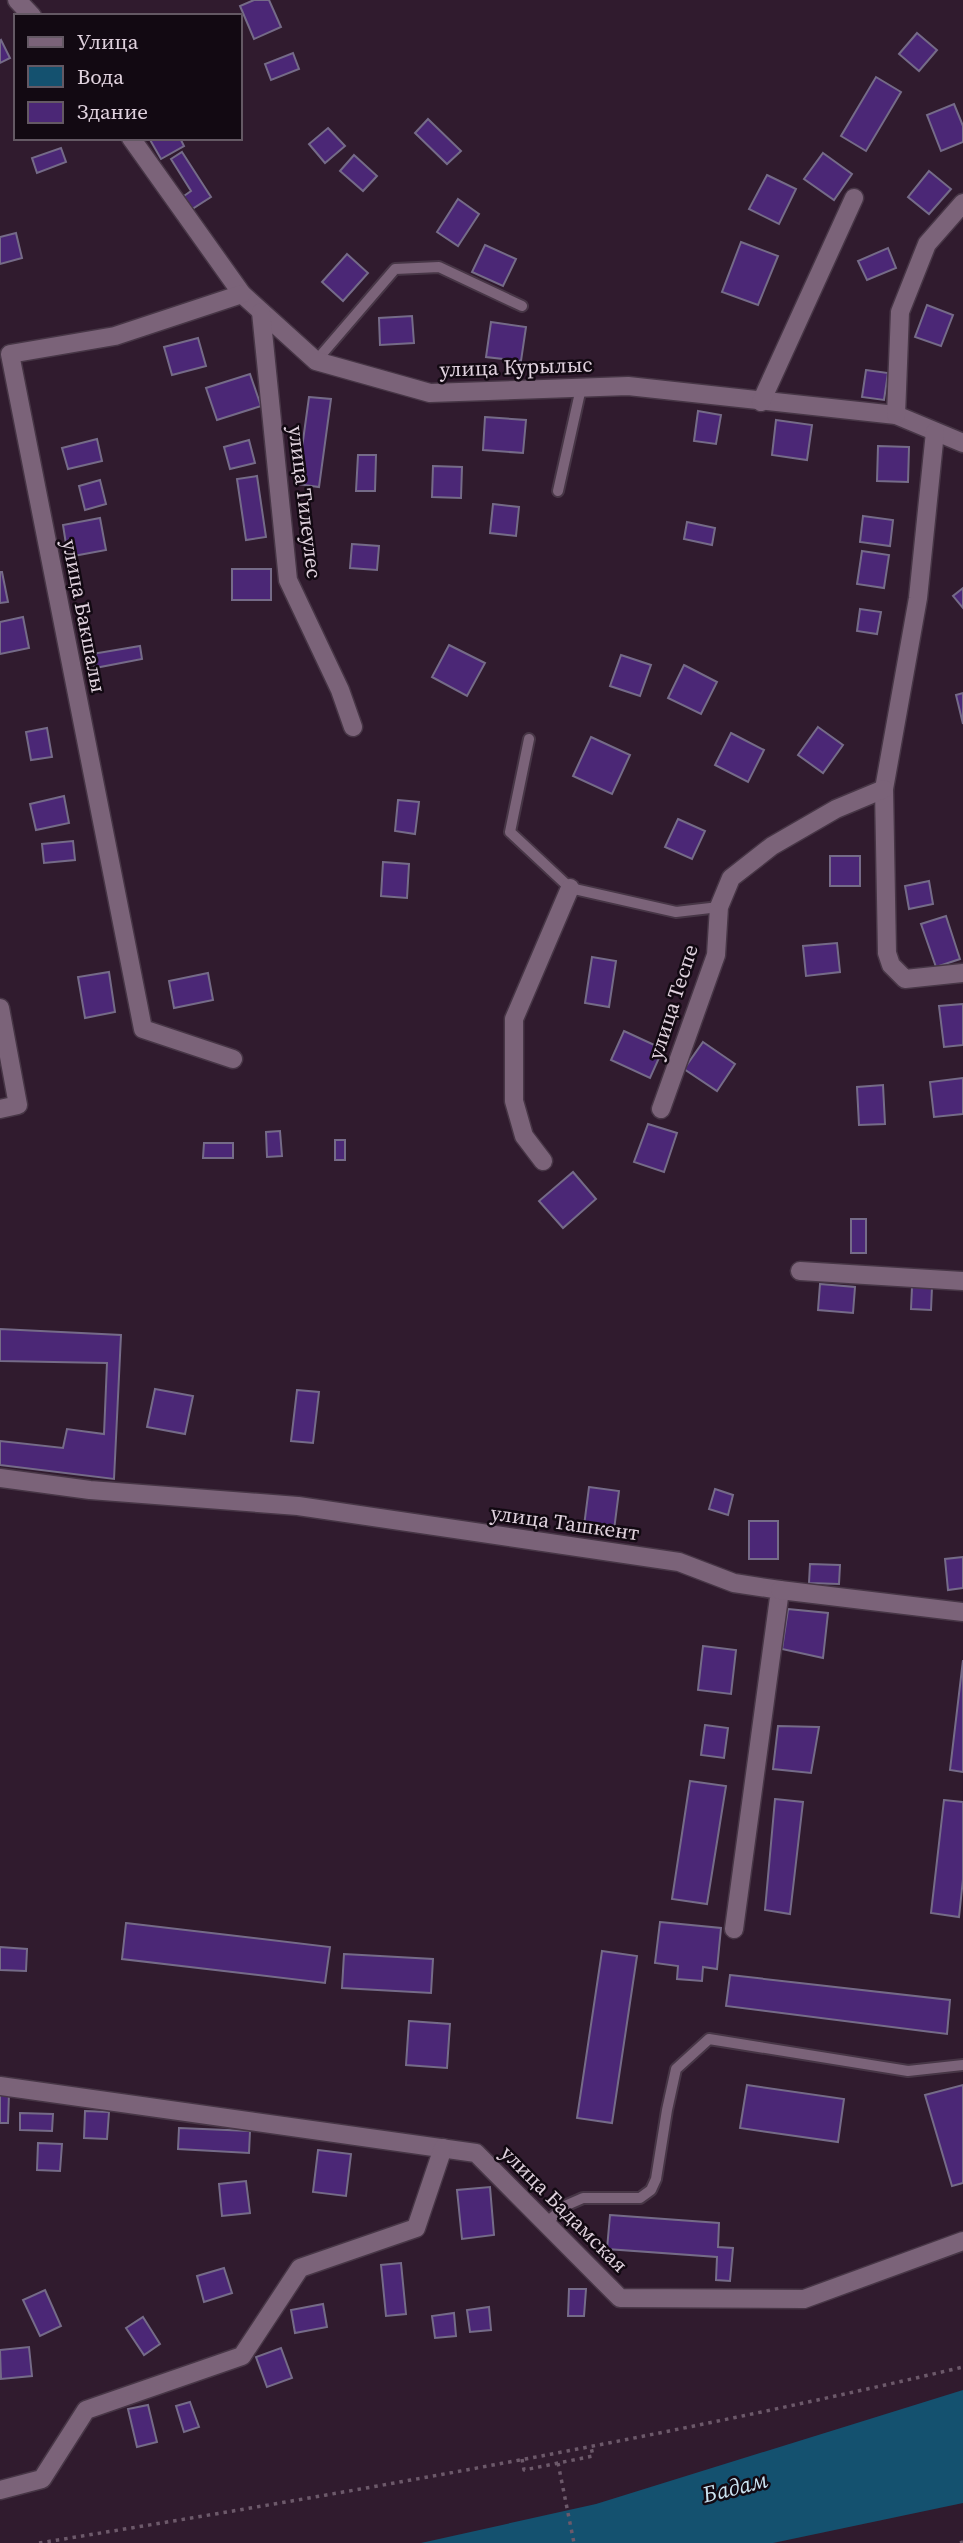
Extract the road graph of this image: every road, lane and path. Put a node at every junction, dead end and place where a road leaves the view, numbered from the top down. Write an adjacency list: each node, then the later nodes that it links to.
1 (17, 0): 2 (street)
2 (30, 14)
3 (132, 140): 6 (street, улица Курылыс)
4 (854, 198): 11 (street)
5 (963, 203): 12 (street)
6 (242, 294): 8 (street, улица Курылыс); 23 (street, улица Бакшалы)
7 (522, 306): 9 (lane)
8 (261, 312): 9 (street, улица Курылыс); 16 (street, улица Тилеулес)
9 (317, 361): 10 (street, улица Курылыс)
10 (581, 387): 11 (street, улица Курылыс); 15 (lane)
11 (761, 402): 12 (street, улица Курылыс)
12 (896, 415): 13 (street, улица Курылыс)
13 (935, 432): 14 (street, улица Курылыс); 18 (street)
14 (963, 443)
15 (558, 491)
16 (353, 727)
17 (529, 739): 19 (lane)
18 (884, 789): 20 (street, улица Теспе); 21 (street)
19 (570, 888): 20 (lane); 26 (street)
20 (719, 907): 25 (street, улица Теспе)
21 (963, 973)
22 (0, 1008): 24 (street)
23 (233, 1059)
24 (0, 1109)
25 (661, 1109)
26 (543, 1161)
27 (800, 1271): 28 (street)
28 (963, 1281)
29 (0, 1478): 30 (street, улица Ташкент)
30 (780, 1590): 31 (street, улица Ташкент); 32 (street)
31 (963, 1612)
32 (734, 1929)
33 (963, 2065): 36 (lane)
34 (0, 2085): 35 (street, улица Бадамская)
35 (443, 2148): 36 (street, улица Бадамская); 42 (street)
36 (547, 2222): 37 (street, улица Бадамская)
37 (963, 2241)
38 (963, 2367): 39 (path)
39 (591, 2447): 40 (path); 41 (path)
40 (522, 2459): 41 (path); 43 (path)
41 (558, 2463): 44 (path)
42 (0, 2490)
43 (39, 2543)
44 (573, 2543)

